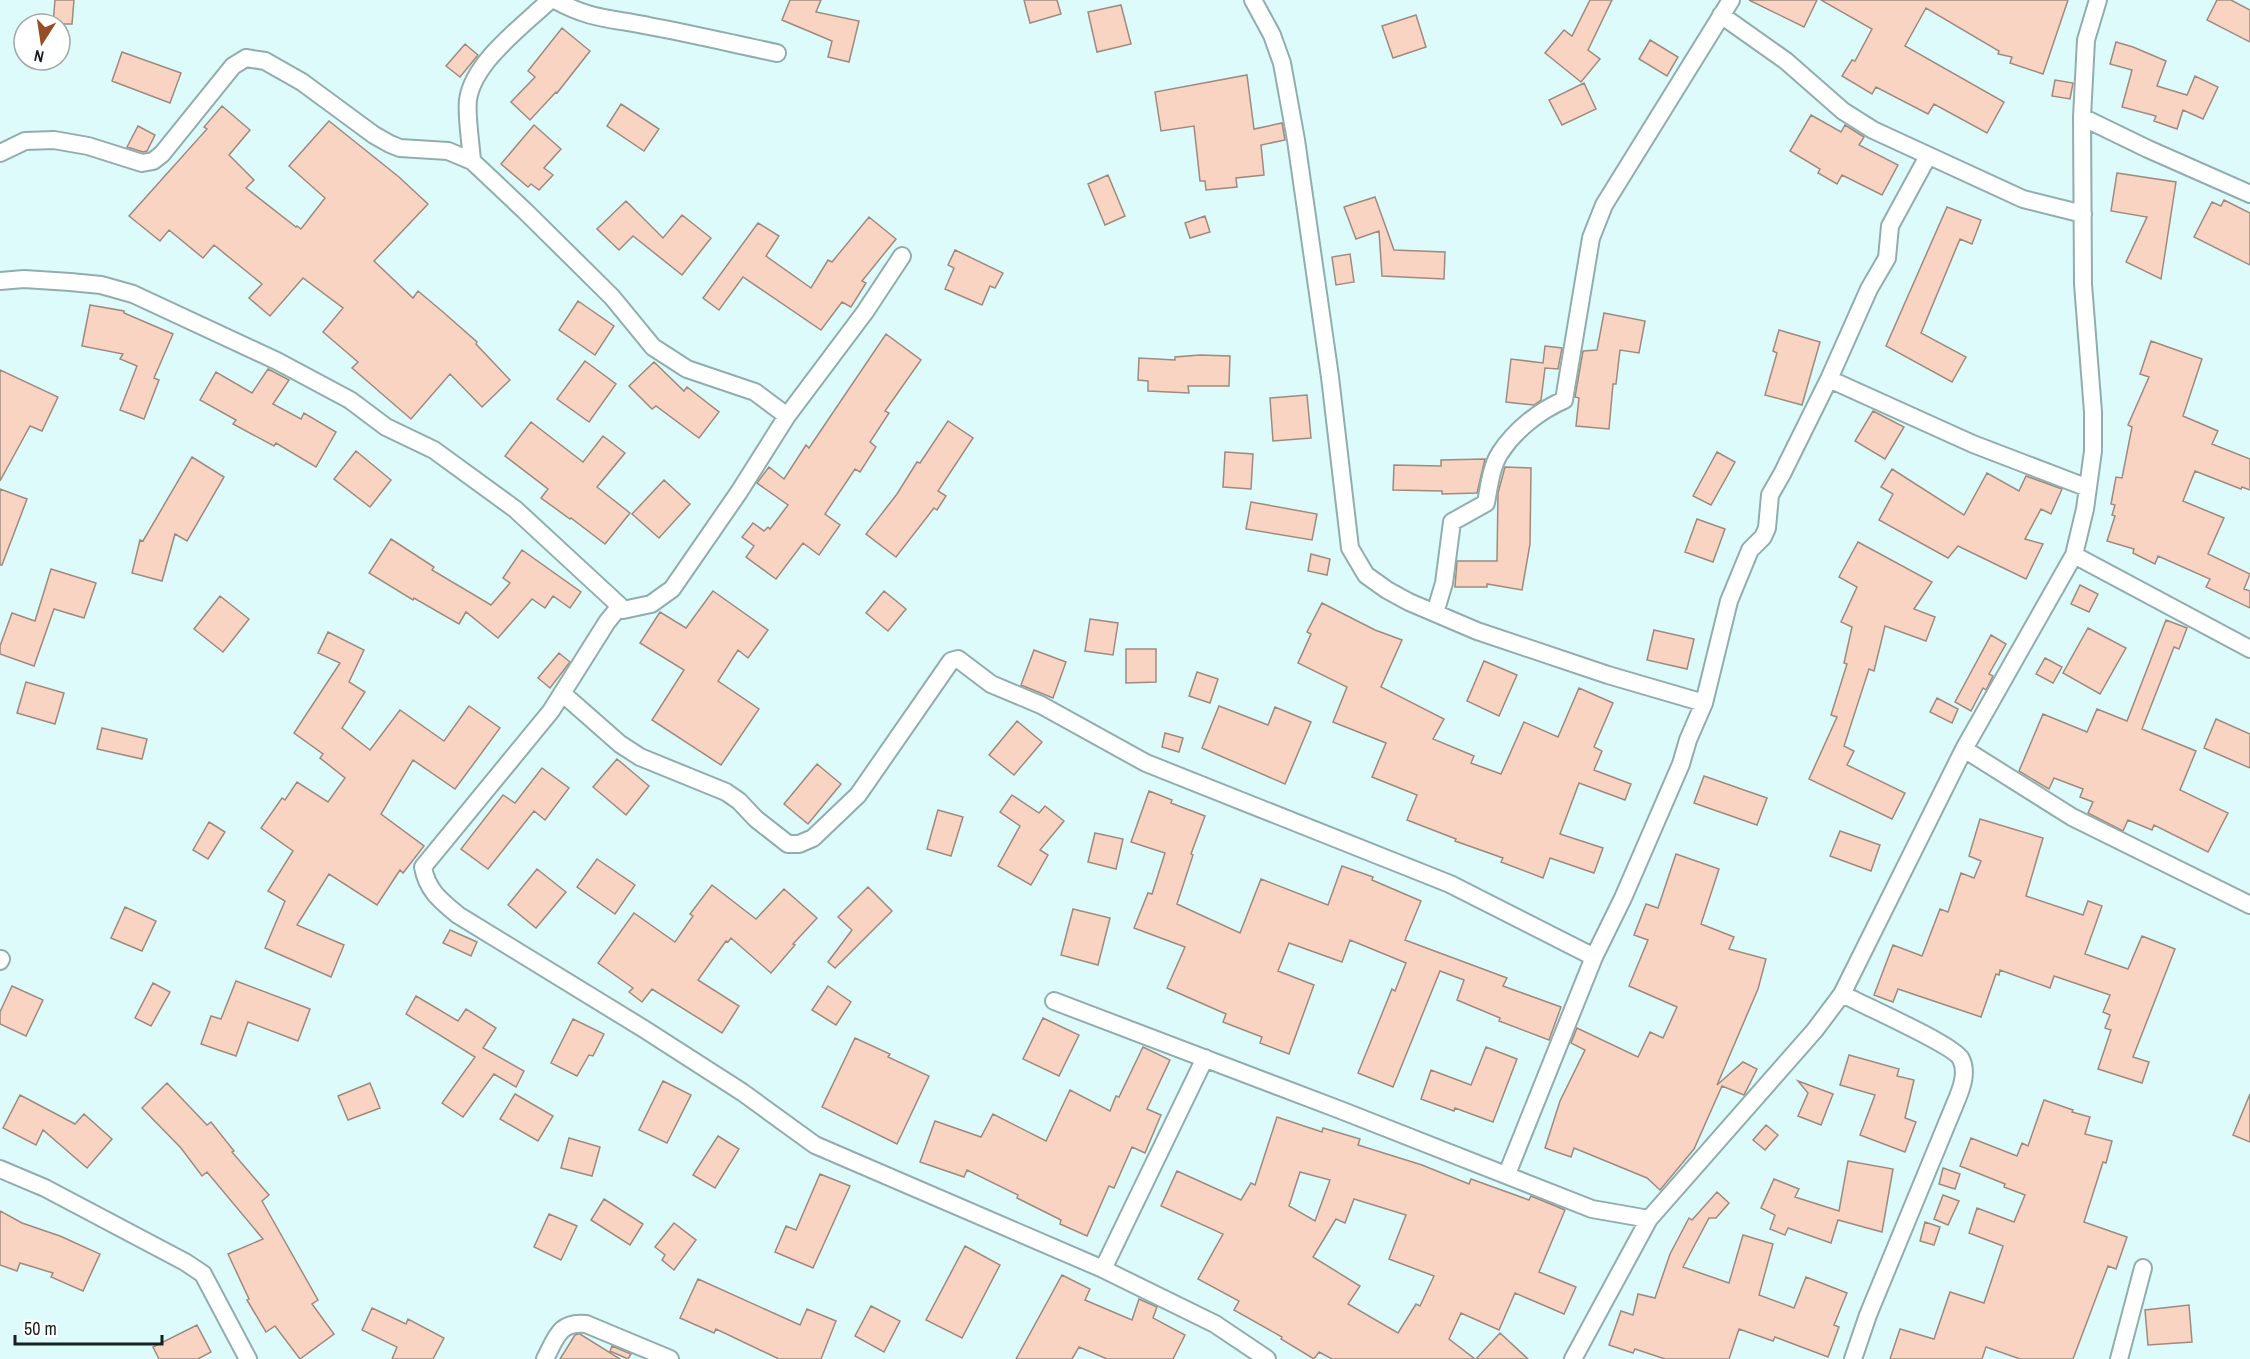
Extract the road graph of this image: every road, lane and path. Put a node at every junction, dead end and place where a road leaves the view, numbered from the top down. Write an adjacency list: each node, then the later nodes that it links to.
1 (550, 0): 11 (street)
2 (555, 0): 7 (street)
3 (1253, 0): 21 (street)
4 (1731, 0): 6 (street)
5 (2098, 0): 8 (street)
6 (1721, 15): 10 (street); 21 (street)
7 (777, 53)
8 (2082, 117): 12 (street); 13 (street)
9 (0, 153): 11 (street)
10 (1928, 156): 13 (street); 16 (street)
11 (472, 161): 17 (street)
12 (2250, 194)
13 (2083, 214): 18 (street)
14 (902, 256): 17 (street)
15 (0, 282): 20 (street)
16 (1829, 379): 18 (street); 24 (street)
17 (787, 416): 20 (street)
18 (2088, 488): 19 (street)
19 (2074, 555): 22 (street); 25 (street)
20 (621, 606): 23 (street)
21 (1436, 613): 24 (street)
22 (2250, 649)
23 (562, 693): 27 (street); 35 (street)
24 (1704, 704): 27 (street)
25 (1964, 749): 26 (street); 28 (street)
26 (2250, 905)
27 (1594, 957): 32 (street)
28 (1842, 994): 33 (street); 41 (street)
29 (1054, 1001): 30 (street)
30 (1205, 1058): 32 (street); 35 (street)
31 (0, 1169): 36 (street)
32 (1507, 1174): 33 (street)
33 (1649, 1220): 40 (street)
34 (2143, 1268): 42 (street)
35 (1103, 1269): 39 (street)
36 (248, 1359)
37 (545, 1359): 38 (street)
38 (670, 1359)
39 (1267, 1359)
40 (1573, 1359)
41 (1853, 1359)
42 (2119, 1359)

